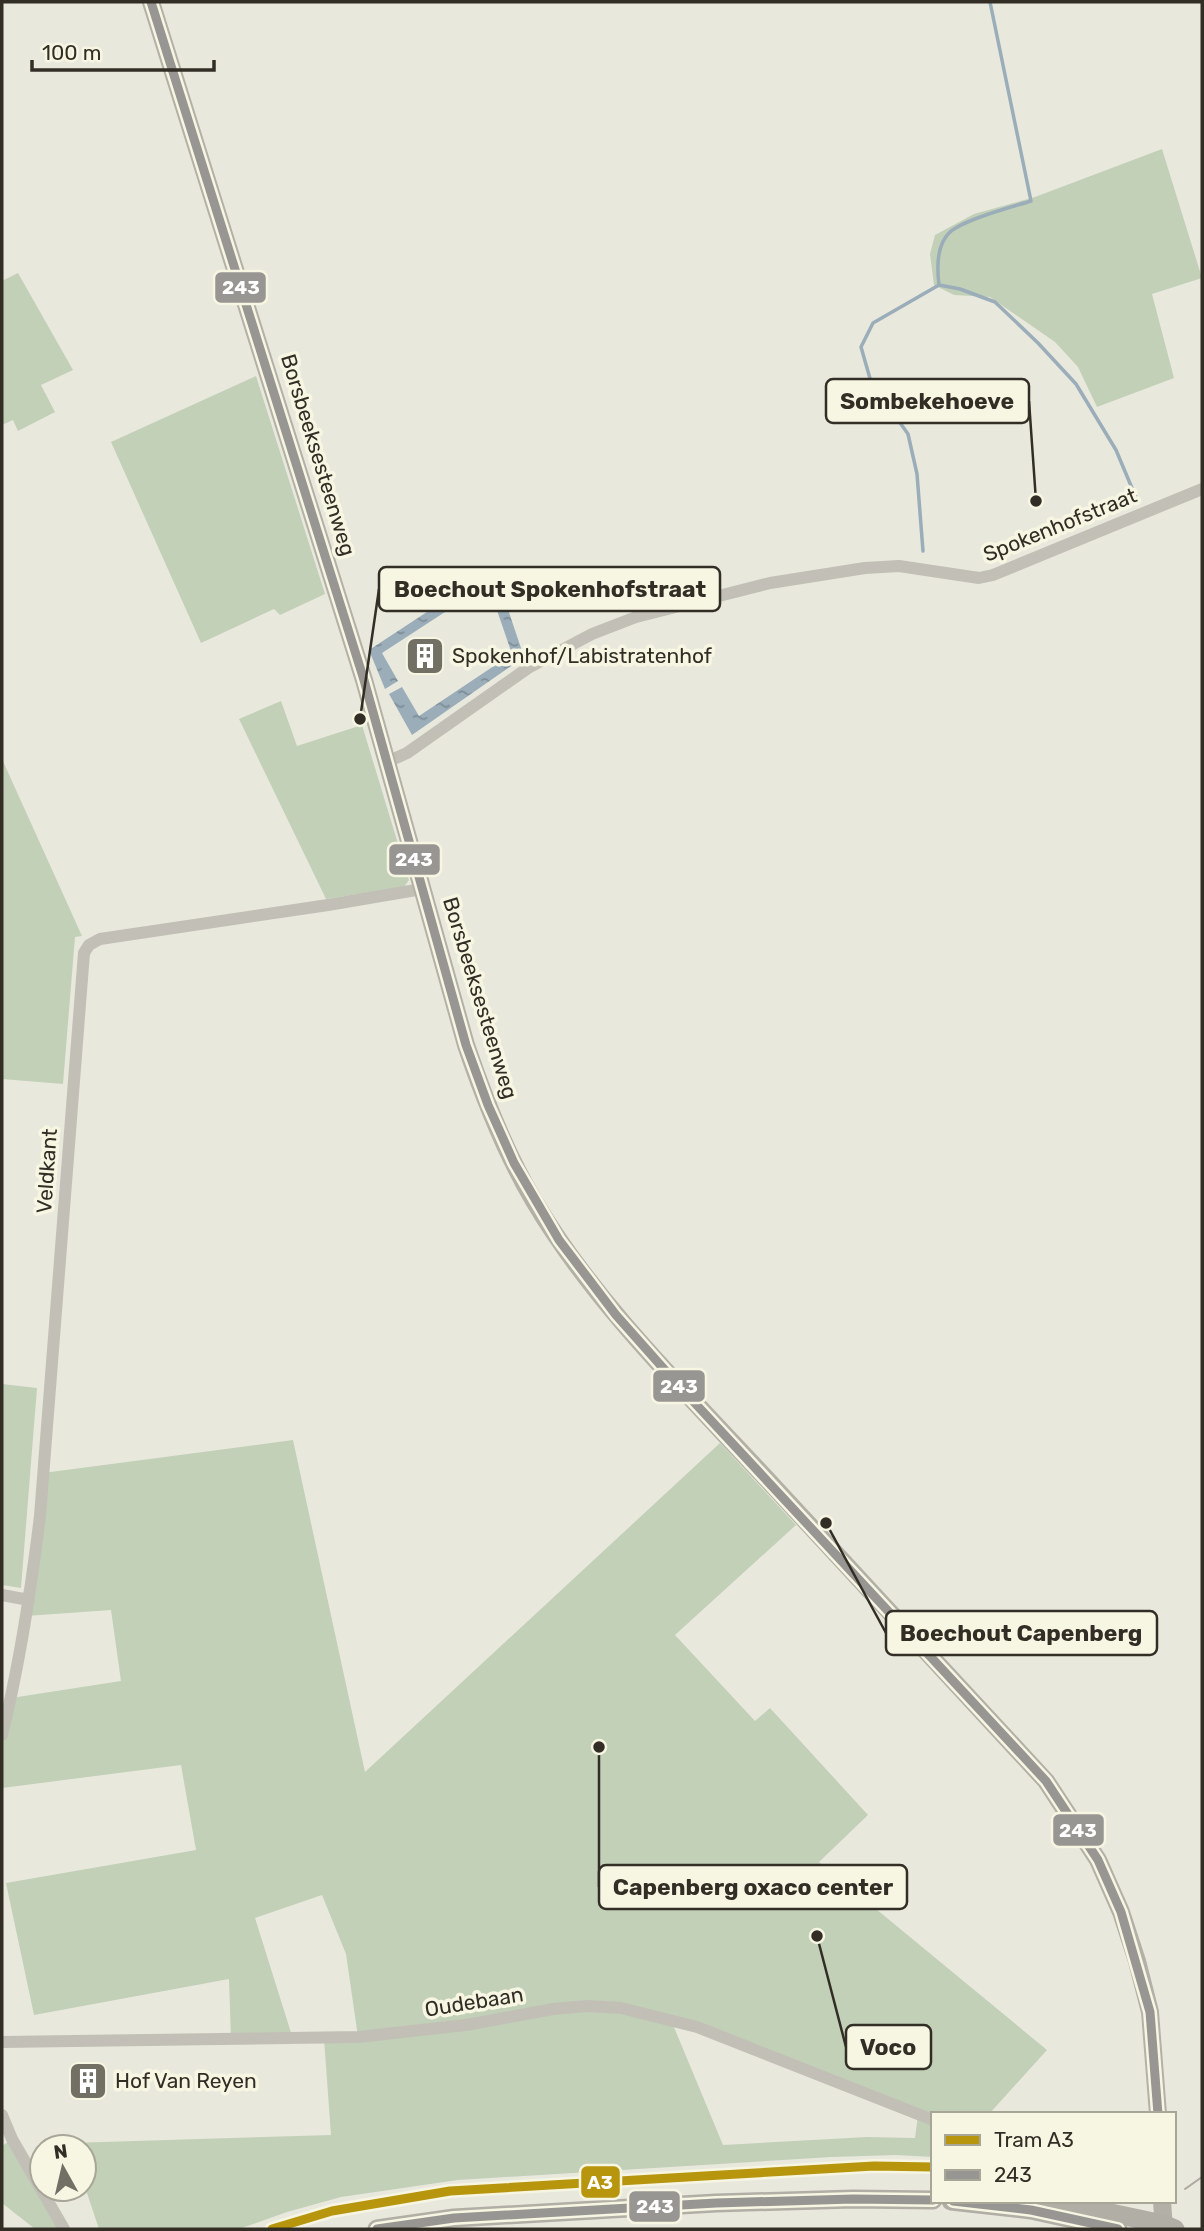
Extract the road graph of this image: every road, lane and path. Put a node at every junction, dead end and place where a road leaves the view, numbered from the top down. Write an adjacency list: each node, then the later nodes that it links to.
1 (151, 2): 3 (street, Borsbeeksesteenweg)
2 (1202, 489): 3 (street, Spokenhofstraat)
3 (387, 762): 4 (street, Borsbeeksesteenweg)
4 (422, 889): 6 (street, Veldkant); 9 (street, Borsbeeksesteenweg)
5 (2, 1595): 6 (street)
6 (29, 1600): 7 (street, Veldkant)
7 (2, 1735)
8 (2, 2042): 11 (street, Oudebaan)
9 (1158, 2112)
10 (2, 2115): 19 (street)
11 (931, 2119)
12 (931, 2188): 14 (main road)
13 (931, 2200): 14 (main road)
14 (716, 2203): 20 (main road)
15 (969, 2203): 21 (main road)
16 (1062, 2203): 18 (main road)
17 (1162, 2203): 18 (street)
18 (1167, 2228)
19 (64, 2229)
20 (377, 2229)
21 (1118, 2229)

